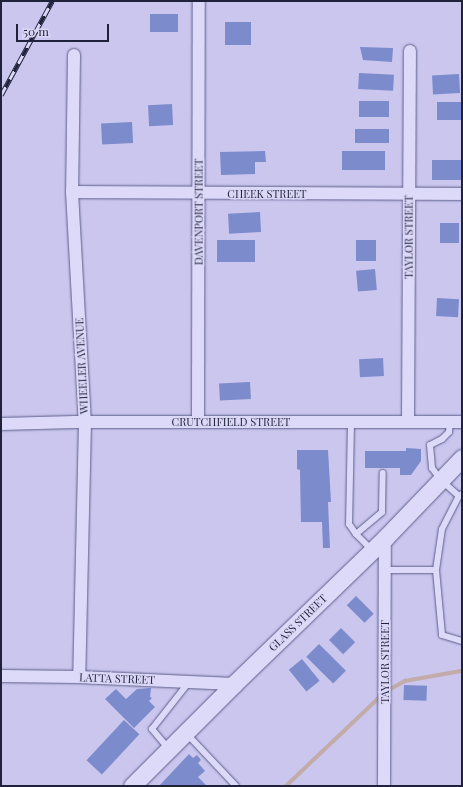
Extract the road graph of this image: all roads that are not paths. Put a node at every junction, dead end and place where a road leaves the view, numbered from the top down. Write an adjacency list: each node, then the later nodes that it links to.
1 (199, 1): 5 (street, DAVENPORT STREET)
2 (410, 51): 6 (street, TAYLOR STREET)
3 (74, 55): 4 (street, WHEELER AVENUE)
4 (72, 192): 5 (street, CHEEK STREET); 8 (street, WHEELER AVENUE)
5 (200, 194): 6 (street, CHEEK STREET); 9 (street, DAVENPORT STREET)
6 (409, 194): 7 (street, CHEEK STREET); 11 (street, TAYLOR STREET)
7 (462, 194)
8 (85, 422): 9 (street, CRUTCHFIELD STREET); 13 (street, CRUTCHFIELD STREET); 25 (street, WHEELER AVENUE)
9 (198, 422): 10 (street, CRUTCHFIELD STREET)
10 (351, 422): 11 (street, CRUTCHFIELD STREET); 18 (lane)
11 (408, 422): 12 (street, CRUTCHFIELD STREET)
12 (456, 422): 16 (lane)
13 (1, 424)
14 (462, 458): 16 (main road, GLASS STREET)
15 (383, 473): 18 (lane)
16 (441, 480): 17 (lane); 19 (main road, GLASS STREET)
17 (461, 495): 22 (lane)
18 (356, 534): 20 (lane)
19 (385, 538): 20 (main road, GLASS STREET); 21 (street, TAYLOR STREET)
20 (372, 551): 27 (main road, GLASS STREET)
21 (385, 570): 22 (lane); 32 (street, TAYLOR STREET)
22 (436, 570): 23 (lane)
23 (462, 640)
24 (1, 676): 25 (street, LATTA STREET)
25 (79, 677): 26 (street, LATTA STREET)
26 (189, 682): 27 (street, LATTA STREET); 29 (lane)
27 (234, 684): 28 (main road, GLASS STREET)
28 (185, 732): 29 (main road, GLASS STREET); 31 (lane)
29 (169, 749): 30 (main road, GLASS STREET)
30 (132, 786)
31 (236, 786)
32 (384, 786)

